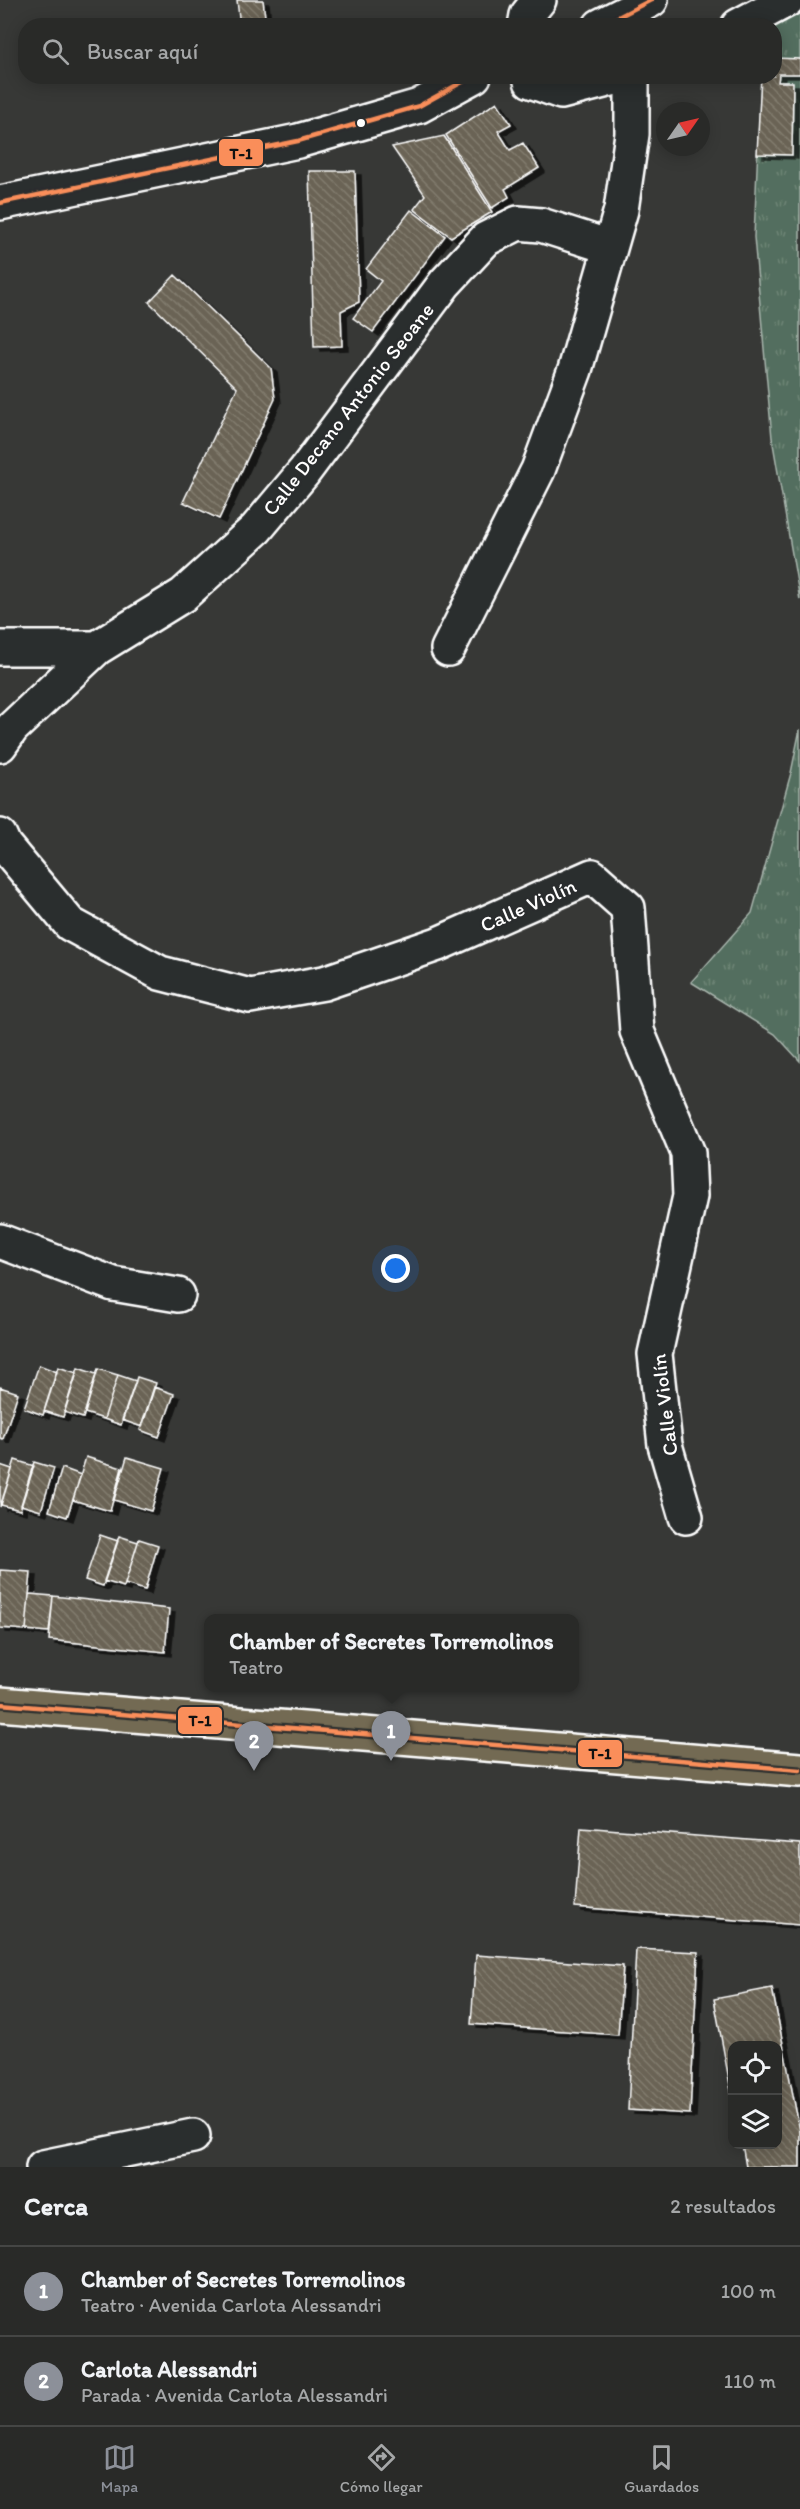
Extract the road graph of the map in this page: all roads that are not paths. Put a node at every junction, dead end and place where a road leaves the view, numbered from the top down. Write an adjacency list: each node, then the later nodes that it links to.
1 (538, 0): 4 (street)
2 (651, 0): 5 (street)
3 (789, 7): 6 (street)
4 (526, 18)
5 (616, 18)
6 (759, 18)
7 (459, 84): 11 (street)
8 (539, 84): 9 (street)
9 (592, 84)
10 (632, 84): 12 (street)
11 (0, 203)
12 (610, 247): 14 (street, Calle Decano Antonio Seoane); 15 (street)
13 (0, 648): 14 (street)
14 (97, 648): 16 (street)
15 (448, 649)
16 (0, 745)
17 (0, 836): 20 (street, Calle Violín)
18 (0, 1241): 19 (street)
19 (178, 1295)
20 (686, 1518)
21 (0, 1704): 22 (main road)
22 (800, 1770)
23 (193, 2136): 24 (street)
24 (43, 2167)

